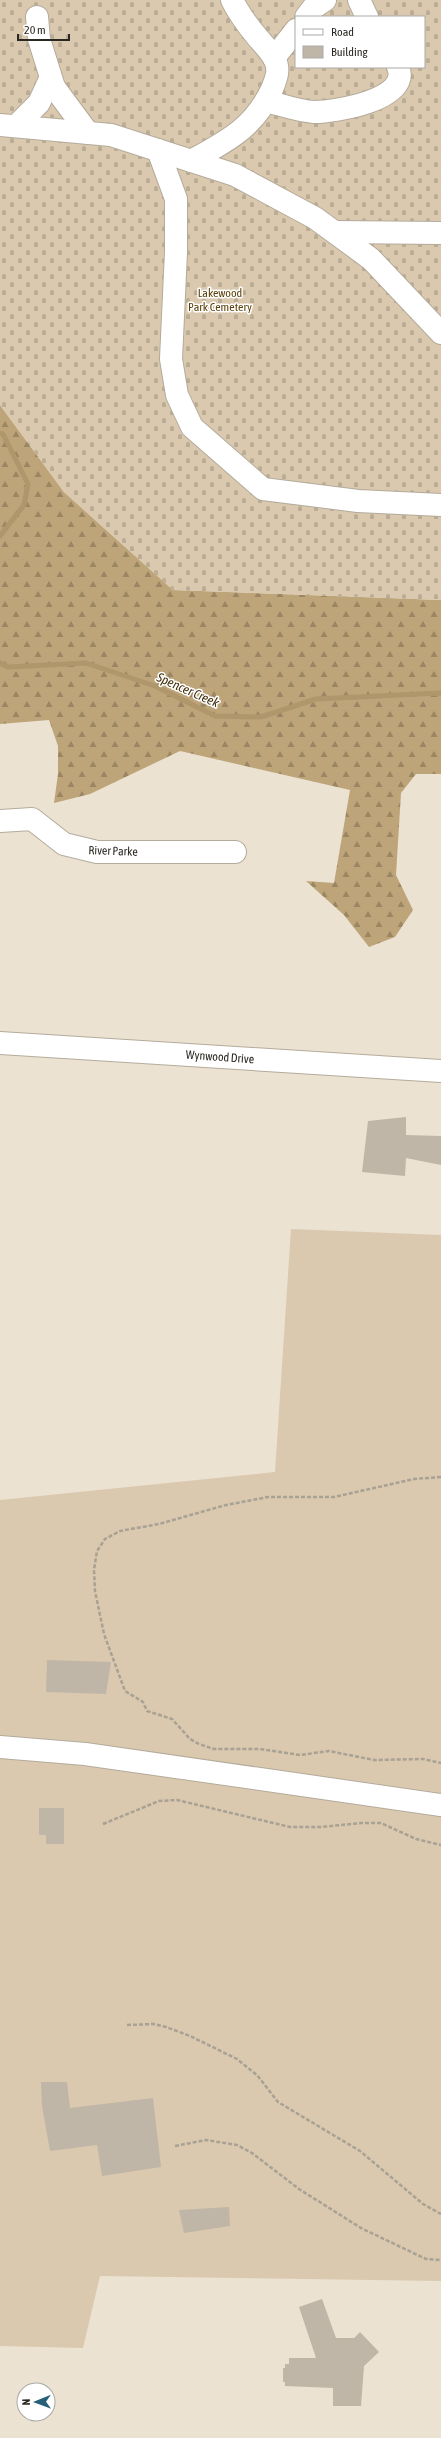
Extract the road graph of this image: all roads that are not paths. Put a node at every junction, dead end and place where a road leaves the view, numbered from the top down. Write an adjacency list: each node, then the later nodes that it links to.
1 (232, 0): 8 (street)
2 (325, 0): 4 (street)
3 (359, 0): 5 (street)
4 (307, 16)
5 (367, 16)
6 (37, 17): 10 (street)
7 (295, 31): 8 (street)
8 (274, 58): 11 (street)
9 (398, 68): 11 (street)
10 (50, 79): 12 (street); 13 (street)
11 (266, 101): 15 (street)
12 (8, 126): 13 (street)
13 (88, 133): 14 (street)
14 (158, 150): 15 (street); 19 (street)
15 (192, 161): 16 (street)
16 (335, 232): 17 (street); 18 (street)
17 (441, 233)
18 (441, 333)
19 (441, 505)
20 (0, 821): 21 (street, River Parke)
21 (235, 852)
22 (0, 1043): 23 (street, Wynwood Drive)
23 (441, 1071)
24 (0, 1747): 25 (street)
25 (441, 1805)

